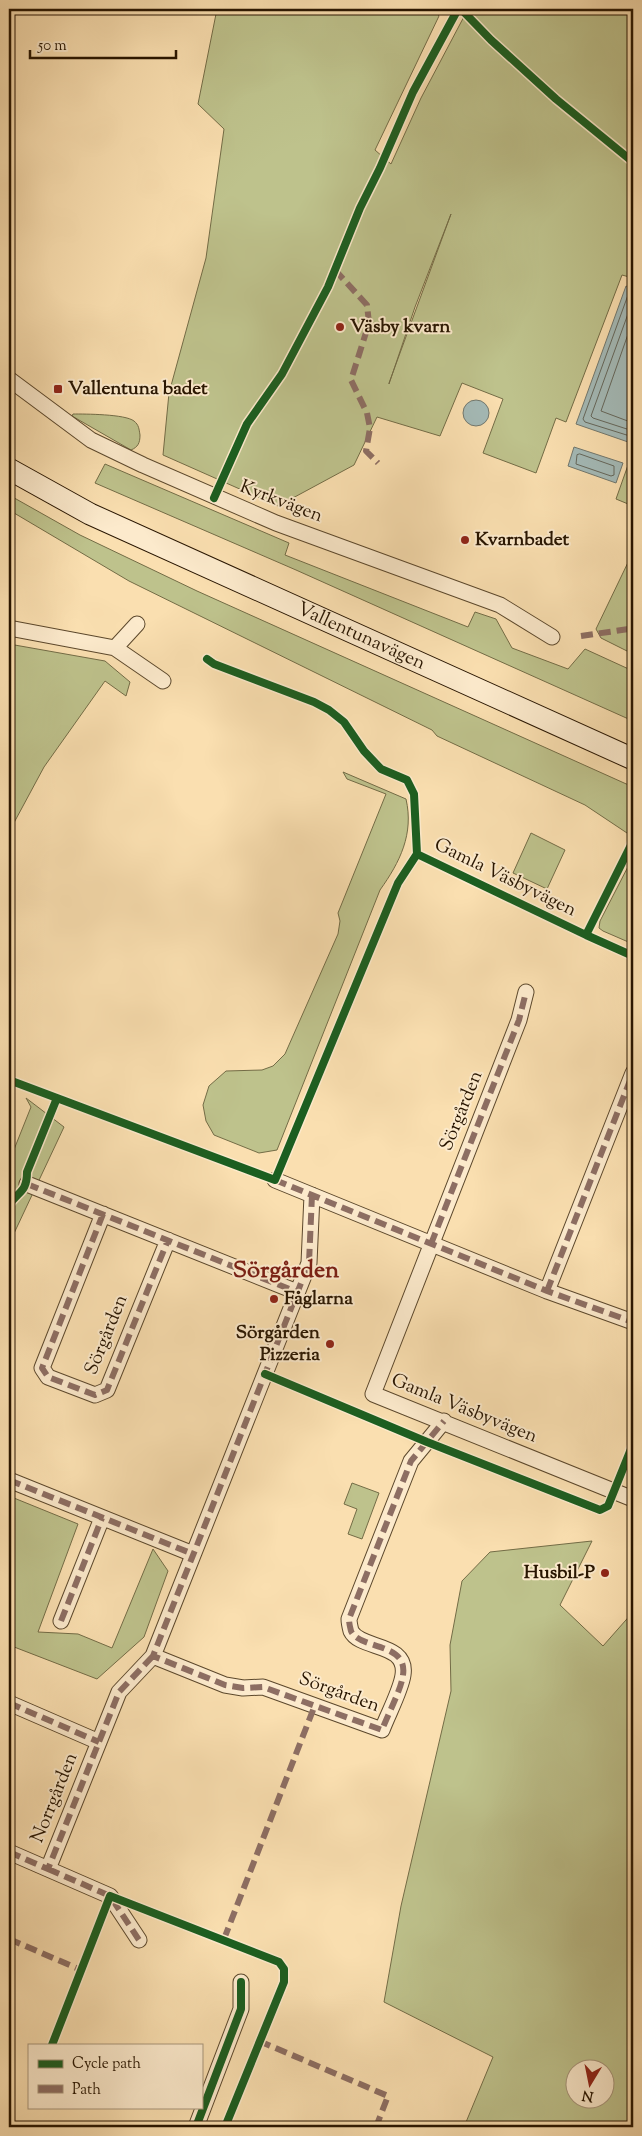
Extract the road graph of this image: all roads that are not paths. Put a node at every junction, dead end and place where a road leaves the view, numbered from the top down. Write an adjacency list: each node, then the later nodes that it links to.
1 (9, 379): 5 (street, Kyrkvägen)
2 (9, 469): 8 (main road, Vallentunavägen)
3 (137, 624): 6 (street)
4 (9, 628): 6 (street)
5 (552, 637)
6 (115, 648): 7 (street)
7 (163, 681)
8 (633, 759)
9 (526, 992): 16 (street, Sörgården)
10 (633, 1073): 17 (street)
11 (275, 1180): 13 (street)
12 (27, 1184): 14 (street)
13 (312, 1195): 16 (street); 18 (street)
14 (103, 1214): 15 (street); 15 (street, Sörgården)
15 (168, 1240): 18 (street)
16 (431, 1244): 17 (street); 20 (street, Gamla Väsbyvägen)
17 (548, 1291): 19 (street)
18 (297, 1292): 24 (street)
19 (633, 1322)
20 (444, 1421): 22 (street, Gamla Väsbyvägen); 26 (street, Sörgården)
21 (9, 1480): 23 (street)
22 (633, 1499)
23 (102, 1518): 24 (street); 25 (street)
24 (193, 1554): 26 (street)
25 (61, 1621)
26 (153, 1656): 28 (street, Norrgården)
27 (9, 1704): 28 (street, Norrgården)
28 (98, 1742): 30 (street, Norrgården)
29 (9, 1852): 30 (street, Norrgården)
30 (48, 1869): 31 (street, Norrgården)
31 (139, 1940)
32 (241, 1982): 33 (street)
33 (196, 2127)

